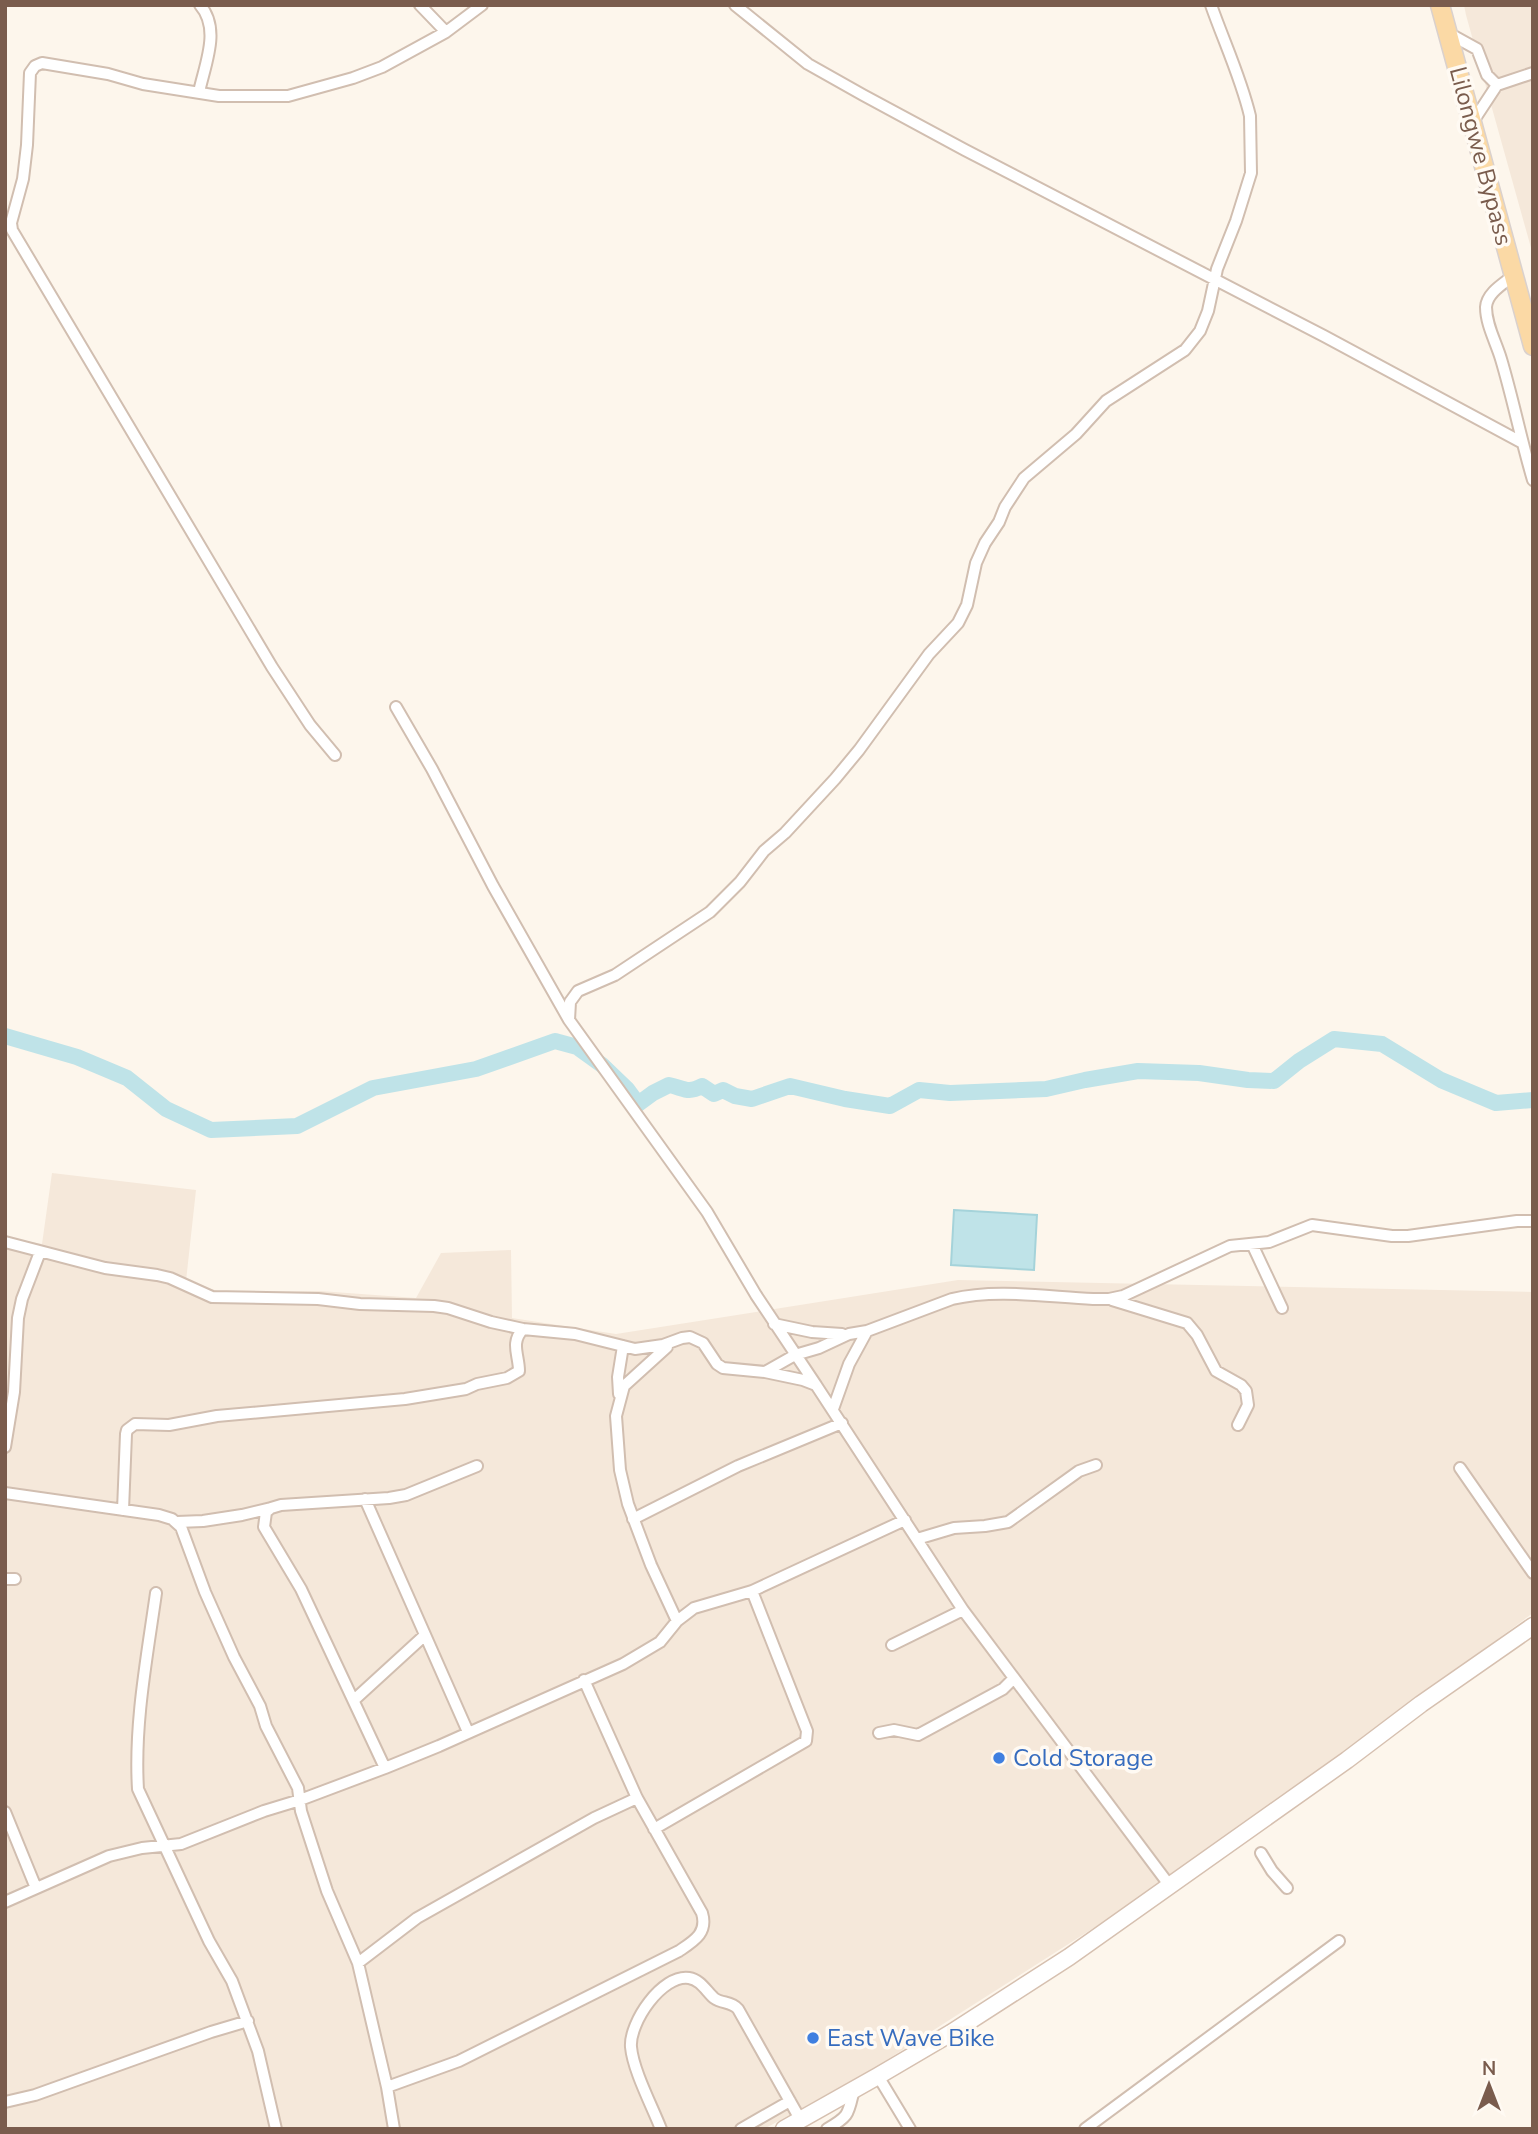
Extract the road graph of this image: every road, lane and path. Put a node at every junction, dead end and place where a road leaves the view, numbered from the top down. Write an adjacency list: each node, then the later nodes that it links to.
1 (200, 5): 11 (street)
2 (420, 5): 7 (street)
3 (482, 5): 7 (street)
4 (735, 5): 14 (street)
5 (1211, 5): 14 (street)
6 (1440, 5): 8 (main road, Lilongwe Bypass)
7 (446, 32): 11 (street)
8 (1448, 33): 10 (street); 12 (main road, Lilongwe Bypass)
9 (1533, 74): 10 (street)
10 (1497, 85): 12 (street)
11 (199, 92): 19 (street)
12 (1472, 123): 13 (main road, Lilongwe Bypass)
13 (1513, 276): 15 (main road, Lilongwe Bypass); 16 (street)
14 (1215, 281): 16 (street); 20 (street)
15 (1533, 346)
16 (1521, 442): 17 (street)
17 (1533, 480)
18 (396, 707): 20 (street)
19 (334, 755)
20 (569, 1020): 27 (street)
21 (1533, 1221): 23 (street)
22 (5, 1242): 24 (street)
23 (1252, 1244): 25 (street); 26 (street)
24 (40, 1252): 28 (street); 40 (street)
25 (1109, 1299): 29 (street); 39 (street)
26 (1282, 1308)
27 (774, 1324): 30 (street); 33 (street)
28 (523, 1329): 32 (street); 47 (street)
29 (867, 1331): 30 (street); 37 (street)
30 (849, 1334): 33 (street)
31 (674, 1342): 32 (street); 34 (street); 36 (street)
32 (623, 1346): 36 (street)
33 (795, 1355): 34 (street); 35 (street)
34 (765, 1372): 35 (street)
35 (816, 1385): 37 (street)
36 (620, 1397): 48 (street)
37 (833, 1409): 38 (street)
38 (842, 1423): 48 (street); 49 (street)
39 (1238, 1425)
40 (5, 1447)
41 (1096, 1465): 51 (street)
42 (477, 1466): 45 (street)
43 (1460, 1468): 52 (street)
44 (5, 1493): 47 (street)
45 (365, 1499): 46 (street); 58 (street)
46 (271, 1508): 50 (street); 62 (street)
47 (124, 1510): 50 (street)
48 (633, 1519): 56 (street)
49 (905, 1520): 51 (street); 53 (street)
50 (177, 1522): 67 (street)
51 (917, 1539): 55 (street)
52 (1533, 1573)
53 (752, 1591): 56 (street); 69 (street)
54 (156, 1593): 70 (street)
55 (963, 1610): 59 (street); 60 (street)
56 (677, 1620): 61 (street)
57 (1533, 1626): 72 (main road)
58 (424, 1636): 62 (street); 63 (street)
59 (892, 1646)
60 (1013, 1679): 64 (street); 72 (street)
61 (584, 1680): 63 (street); 66 (street)
62 (354, 1700): 65 (street)
63 (468, 1732): 65 (street)
64 (879, 1734)
65 (385, 1768): 67 (street)
66 (637, 1798): 69 (street); 77 (street)
67 (300, 1800): 70 (street); 77 (street)
68 (5, 1812): 73 (street)
69 (654, 1829): 80 (street)
70 (166, 1846): 73 (street); 78 (street)
71 (1261, 1853): 74 (street)
72 (1170, 1886): 79 (main road)
73 (36, 1888): 75 (street)
74 (1287, 1888)
75 (5, 1902)
76 (1339, 1941): 92 (street)
77 (358, 1963): 80 (street)
78 (248, 2021): 83 (street); 85 (street)
79 (878, 2076): 81 (main road); 91 (street)
80 (387, 2087): 86 (street)
81 (854, 2089): 84 (main road); 90 (street)
82 (790, 2101): 84 (street); 87 (street); 88 (street)
83 (5, 2102)
84 (800, 2119): 89 (main road)
85 (276, 2129)
86 (394, 2129)
87 (661, 2129)
88 (741, 2129)
89 (784, 2129)
90 (827, 2129)
91 (910, 2129)
92 (1086, 2129)

